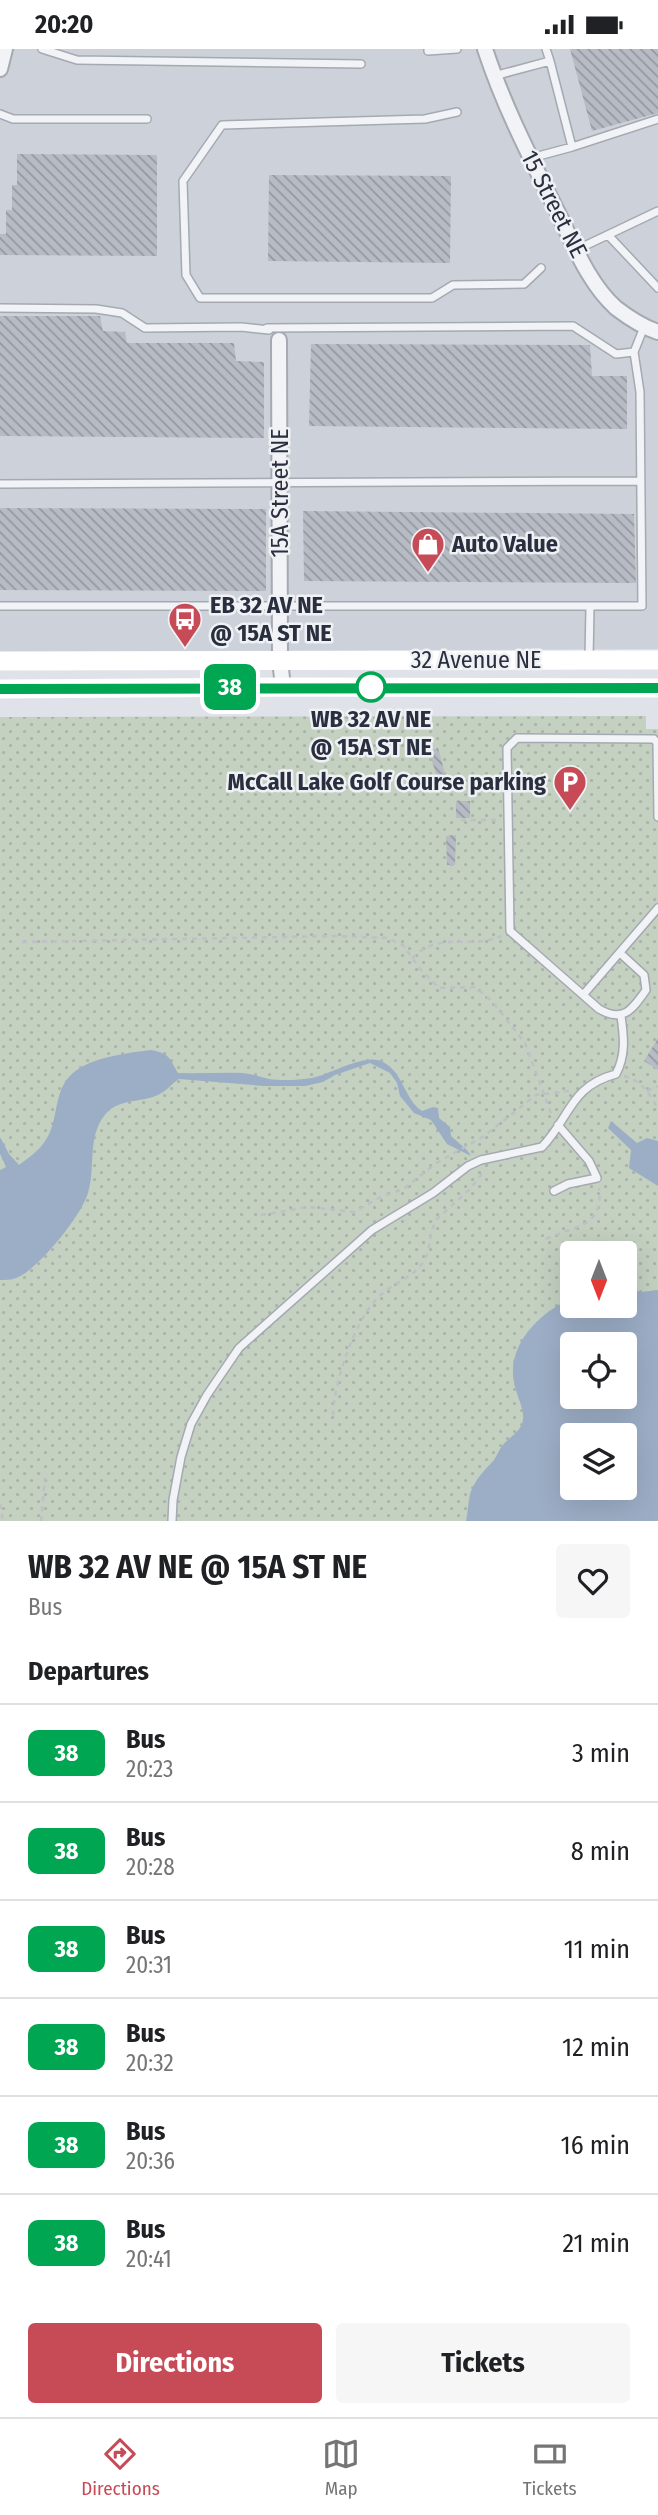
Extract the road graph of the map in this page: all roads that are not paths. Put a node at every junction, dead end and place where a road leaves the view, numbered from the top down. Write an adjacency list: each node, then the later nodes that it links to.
1 (5, 49): 9 (street)
2 (42, 49): 8 (lane)
3 (428, 49): 4 (lane)
4 (457, 49)
5 (485, 49): 10 (street, 15 Street NE)
6 (546, 49): 7 (lane)
7 (550, 61): 10 (lane); 15 (lane)
8 (361, 64)
9 (0, 69)
10 (494, 76): 16 (street, 15 Street NE)
11 (457, 112): 20 (lane)
12 (0, 114): 13 (lane)
13 (147, 119)
14 (658, 119): 15 (lane)
15 (572, 147): 16 (lane)
16 (531, 158): 19 (street, 15 Street NE)
17 (658, 211): 18 (lane)
18 (608, 235): 19 (lane); 21 (lane)
19 (576, 250): 24 (street, 15 Street NE)
20 (541, 268)
21 (658, 288)
22 (0, 308): 23 (lane)
23 (267, 328): 25 (lane); 26 (lane)
24 (651, 330): 26 (lane)
25 (279, 340): 28 (street, 15A Street NE)
26 (635, 352): 27 (lane)
27 (641, 481): 28 (lane); 32 (lane)
28 (280, 483): 29 (lane); 31 (street, 15A Street NE)
29 (0, 484)
30 (0, 606): 31 (lane)
31 (281, 607): 32 (lane); 33 (street, 15A Street NE)
32 (590, 607): 34 (lane)
33 (280, 660): 34 (main road, 32 Avenue NE); 36 (main road, 32 Avenue NE); 37 (street, 15A Street NE)
34 (589, 660): 35 (main road, 32 Avenue NE)
35 (658, 660)
36 (0, 661)
37 (283, 687): 38 (main road, 32 Avenue NE); 39 (main road, 32 Avenue NE)
38 (658, 688)
39 (0, 689)
40 (658, 817): 43 (lane)
41 (658, 908): 42 (lane)
42 (620, 953): 43 (lane); 44 (lane)
43 (583, 995): 44 (lane)
44 (621, 1016): 45 (lane)
45 (558, 1125): 46 (lane); 47 (lane)
46 (554, 1191)
47 (172, 1521)

